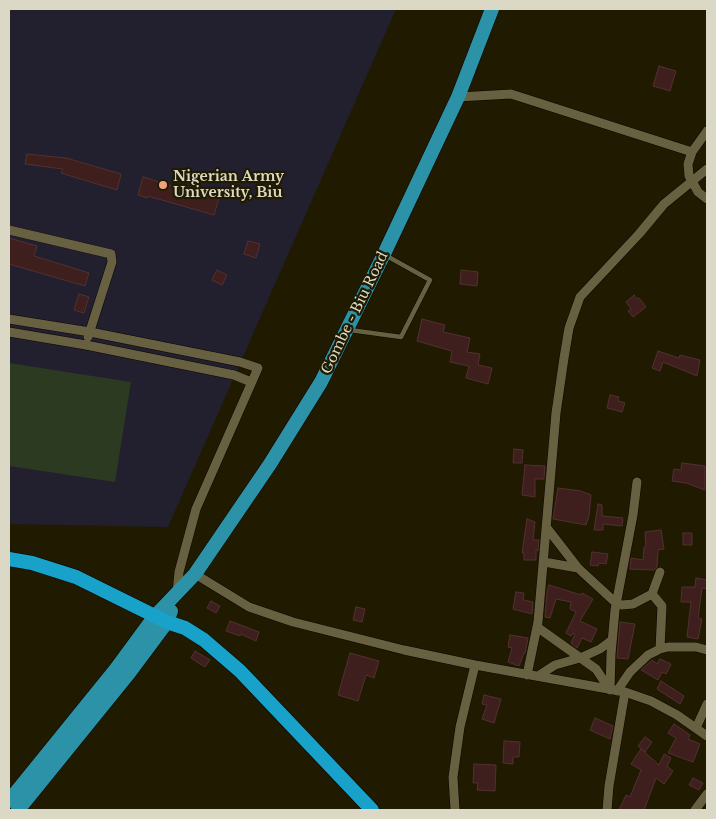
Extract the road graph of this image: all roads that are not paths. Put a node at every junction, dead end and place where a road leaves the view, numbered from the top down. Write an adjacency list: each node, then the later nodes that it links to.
1 (492, 9): 2 (main road, Gombe - Biu Road)
2 (458, 97): 4 (street); 9 (main road, Gombe - Biu Road)
3 (707, 131): 4 (street)
4 (692, 152): 6 (street)
5 (707, 169): 6 (street)
6 (692, 181): 7 (street); 17 (street)
7 (707, 198)
8 (9, 230): 13 (street)
9 (384, 254): 11 (main road, Gombe - Biu Road); 11 (lane)
10 (9, 319): 13 (street)
11 (346, 329): 22 (main road, Gombe - Biu Road)
12 (9, 332): 14 (street)
13 (90, 332): 14 (street); 15 (street)
14 (86, 345): 15 (street)
15 (251, 382): 23 (street)
16 (637, 482): 25 (street)
17 (547, 528): 19 (street); 20 (street)
18 (9, 559): 26 (highway)
19 (544, 562): 20 (street); 27 (street)
20 (578, 568): 25 (street)
21 (660, 572): 24 (street)
22 (195, 574): 23 (main road, Gombe - Biu Road); 32 (street)
23 (177, 594): 26 (main road, Gombe - Biu Road)
24 (652, 594): 25 (street); 29 (street)
25 (616, 602): 28 (street)
26 (161, 619): 40 (main road); 41 (main road); 42 (highway)
27 (537, 627): 31 (street); 33 (street)
28 (612, 640): 31 (street); 35 (street)
29 (660, 649): 30 (street); 35 (street)
30 (707, 650)
31 (580, 658): 34 (street); 35 (street)
32 (475, 665): 33 (street); 43 (street)
33 (527, 675): 34 (street)
34 (538, 676): 35 (street)
35 (618, 691): 37 (street); 44 (street)
36 (707, 704): 37 (street)
37 (696, 728): 38 (street)
38 (707, 736)
39 (707, 794): 45 (street)
40 (9, 801)
41 (18, 810)
42 (372, 810)
43 (455, 810)
44 (607, 810)
45 (695, 810)

